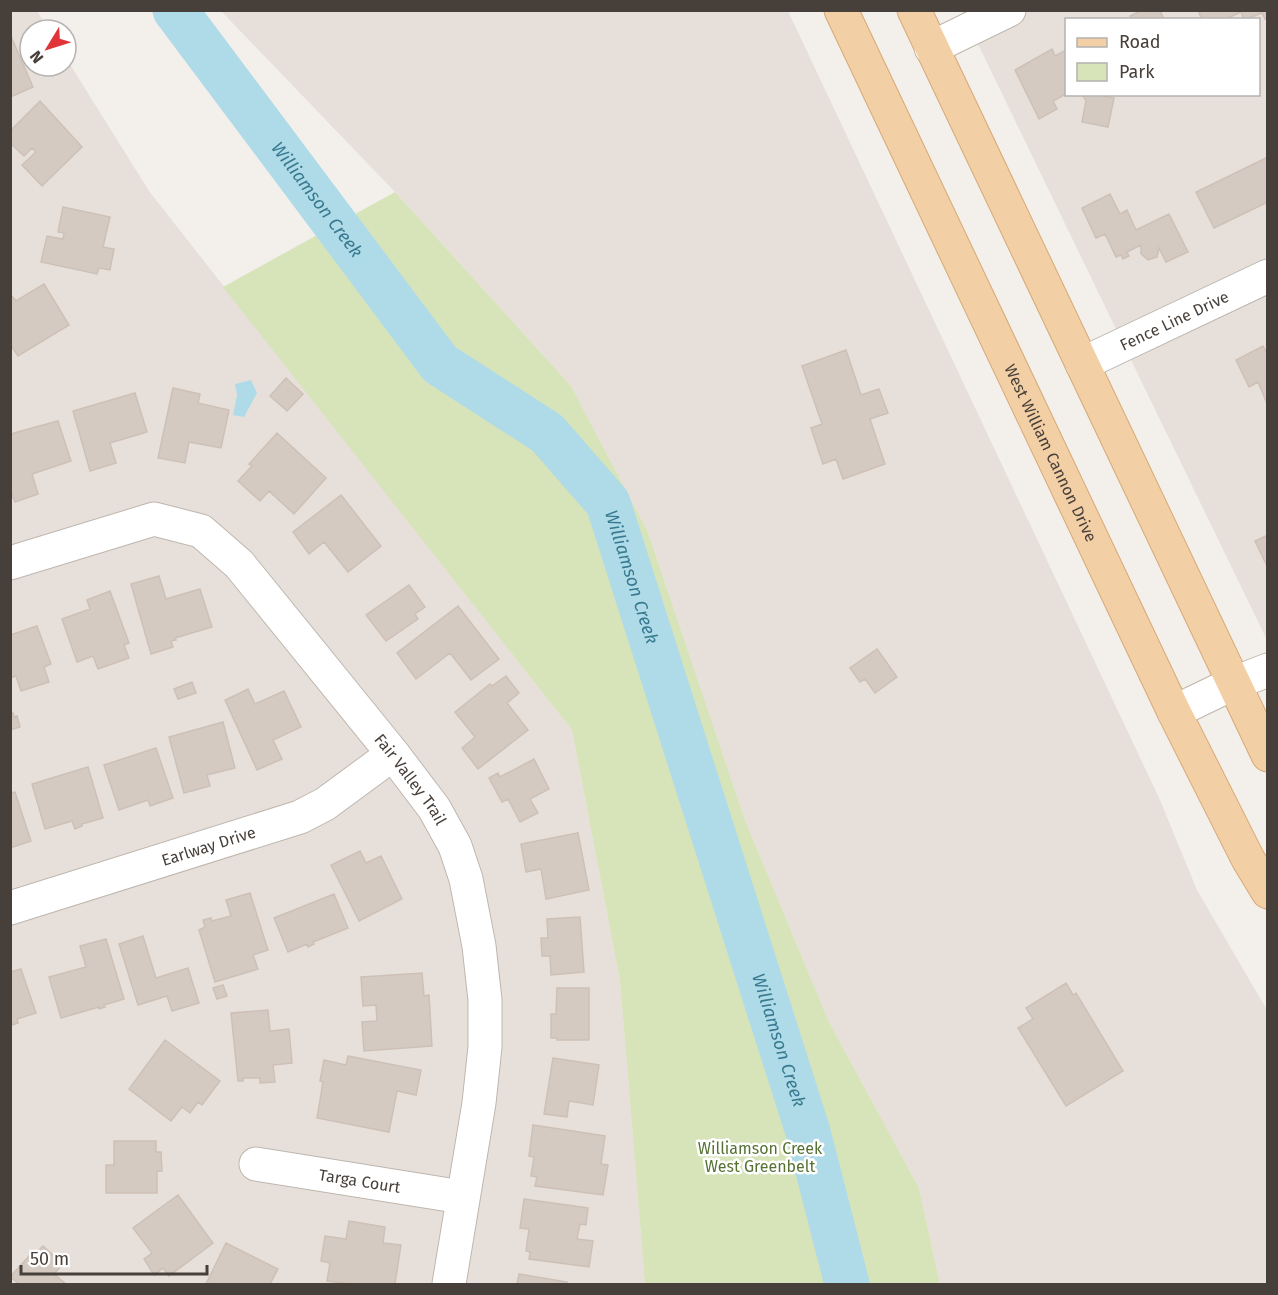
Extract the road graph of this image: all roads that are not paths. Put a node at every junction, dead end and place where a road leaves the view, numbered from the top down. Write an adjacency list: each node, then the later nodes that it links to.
1 (840, 10): 10 (main road, West William Cannon Drive)
2 (914, 10): 4 (main road)
3 (1009, 10): 4 (street)
4 (931, 48): 6 (main road)
5 (1268, 276): 6 (street, Fence Line Drive)
6 (1082, 364): 9 (main road)
7 (10, 563): 11 (street, Fair Valley Trail)
8 (1268, 670): 9 (street)
9 (1232, 684): 10 (street); 12 (main road)
10 (1174, 712): 13 (main road, West William Cannon Drive)
11 (393, 754): 14 (street, Earlway Drive); 16 (street, Fair Valley Trail)
12 (1268, 755)
13 (1268, 892)
14 (10, 908)
15 (256, 1164): 16 (street, Targa Court)
16 (462, 1197): 17 (street, Fair Valley Trail)
17 (449, 1284)

